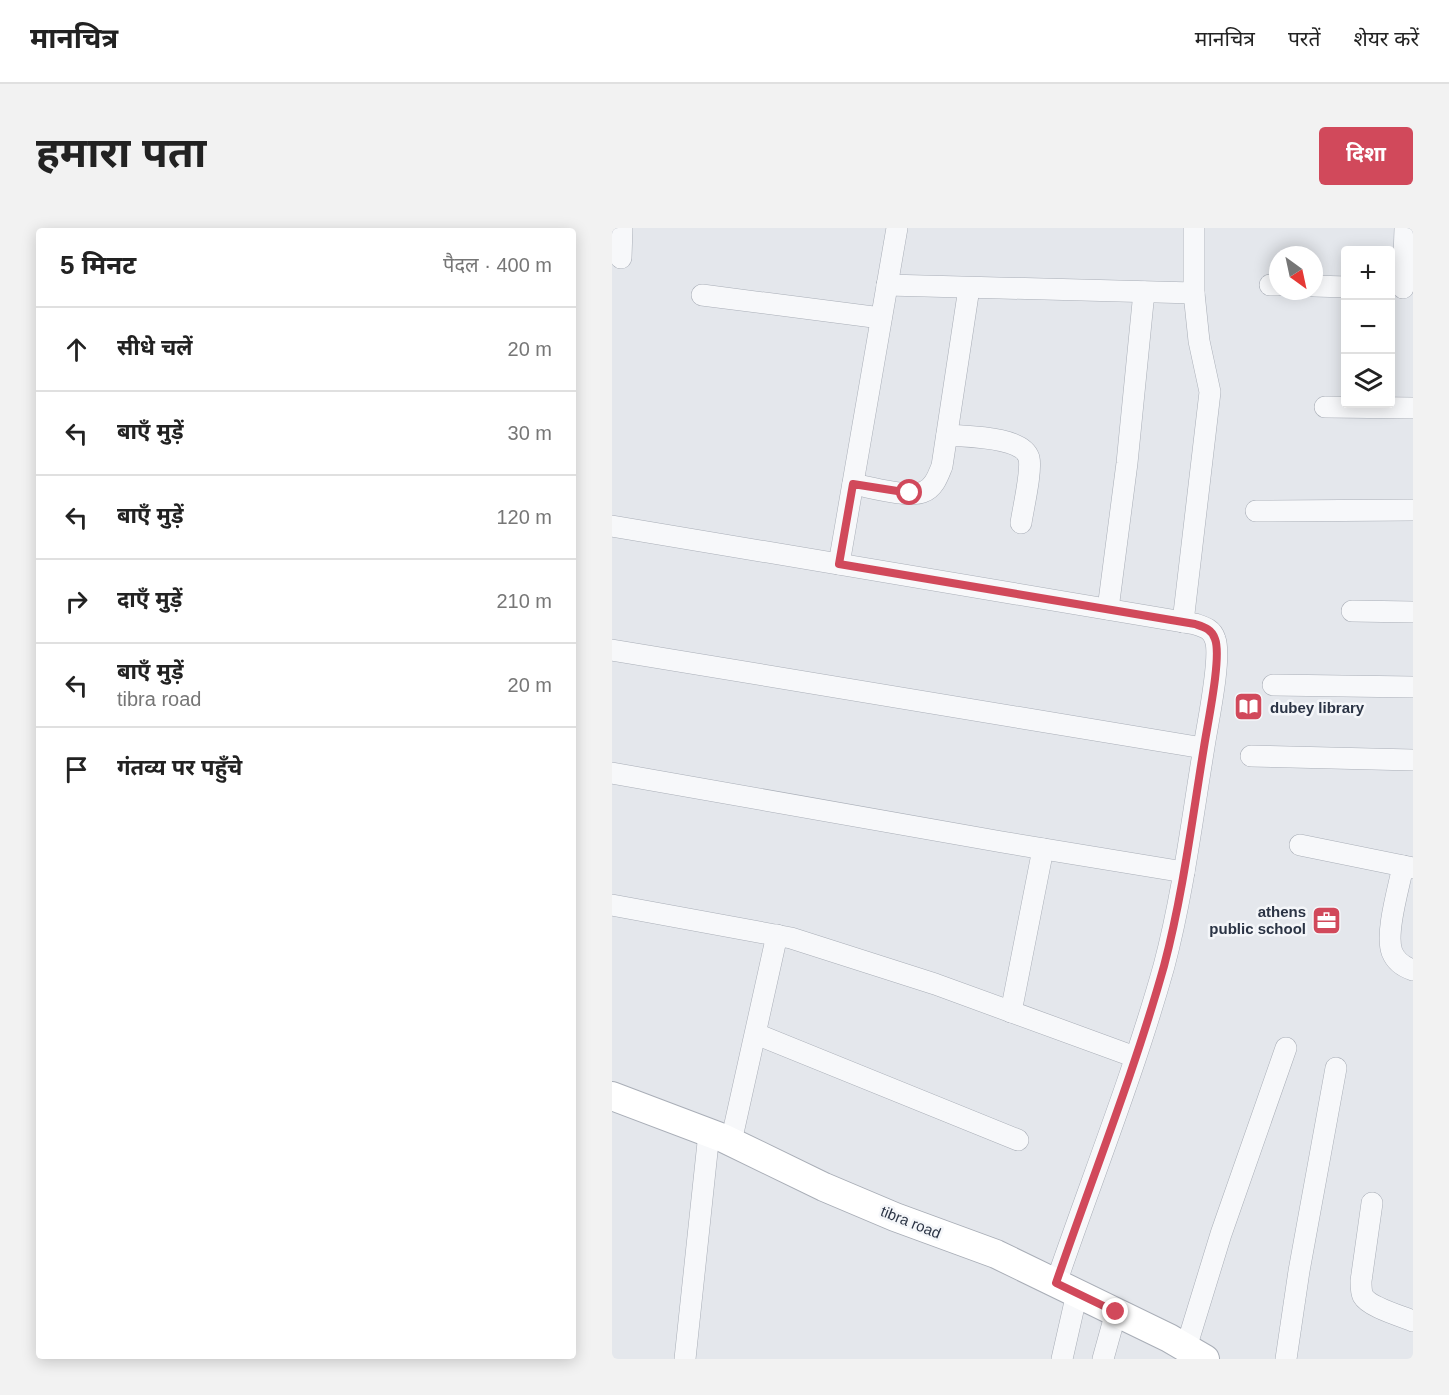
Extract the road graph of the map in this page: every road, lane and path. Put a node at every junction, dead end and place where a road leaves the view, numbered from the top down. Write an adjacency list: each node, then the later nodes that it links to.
1 (622, 228): 5 (street)
2 (897, 228): 6 (street)
3 (1194, 228): 12 (street)
4 (1405, 228): 10 (street)
5 (621, 258)
6 (887, 285): 9 (street); 14 (street)
7 (1323, 286): 8 (street)
8 (1341, 287)
9 (969, 288): 11 (street); 17 (street)
10 (1402, 288)
11 (1144, 292): 12 (street); 24 (street)
12 (1194, 293): 27 (street)
13 (702, 295): 14 (street)
14 (881, 318): 18 (street)
15 (1325, 407): 16 (street)
16 (1413, 408)
17 (947, 435): 18 (street); 21 (street)
18 (853, 484): 23 (street)
19 (1413, 510): 20 (street)
20 (1256, 512)
21 (1021, 524)
22 (612, 526): 23 (street)
23 (839, 564): 24 (street)
24 (1108, 609): 27 (street)
25 (1352, 611): 26 (street)
26 (1413, 612)
27 (1183, 622): 31 (street)
28 (612, 650): 31 (street)
29 (1273, 685): 30 (street)
30 (1413, 687)
31 (1203, 748): 38 (street)
32 (1251, 756): 33 (street)
33 (1413, 760)
34 (612, 773): 36 (street)
35 (1300, 845): 37 (street)
36 (1043, 849): 38 (street); 42 (street)
37 (1408, 867): 41 (street)
38 (1184, 872): 45 (street)
39 (612, 905): 40 (street)
40 (777, 935): 42 (street); 43 (street)
41 (1413, 970)
42 (1011, 1012): 45 (street)
43 (756, 1034): 48 (street); 49 (street)
44 (1286, 1048): 54 (street)
45 (1135, 1057): 51 (street)
46 (1336, 1068): 58 (street)
47 (612, 1096): 48 (street, tibra road)
48 (720, 1138): 51 (street, tibra road); 55 (street)
49 (1018, 1140)
50 (1372, 1203): 53 (street)
51 (1066, 1288): 52 (street, tibra road); 56 (street)
52 (1116, 1312): 54 (street, tibra road); 57 (street)
53 (1413, 1320)
54 (1195, 1353)
55 (685, 1359)
56 (1062, 1359)
57 (1103, 1359)
58 (1286, 1359)

